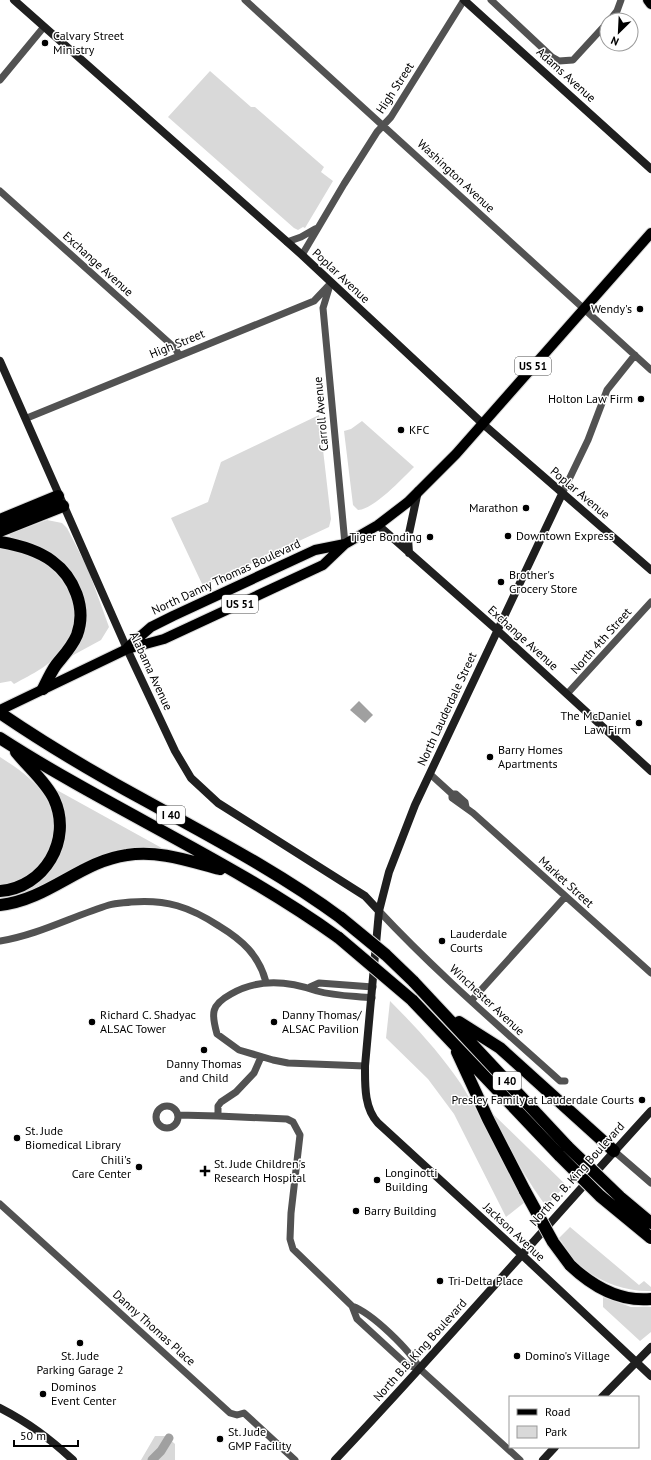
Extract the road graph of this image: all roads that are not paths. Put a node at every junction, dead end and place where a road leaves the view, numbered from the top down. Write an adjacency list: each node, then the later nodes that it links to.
1 (14, 0): 9 (street, Poplar Avenue)
2 (245, 0): 12 (street, Washington Avenue)
3 (464, 0): 12 (street, High Street); 13 (street, Adams Avenue)
4 (491, 0): 10 (street)
5 (621, 0): 8 (street)
6 (648, 0): 7 (main road)
7 (651, 4)
8 (617, 12)
9 (43, 28): 11 (street); 17 (street, Poplar Avenue)
10 (599, 32)
11 (0, 80)
12 (384, 125): 15 (street, High Street); 20 (street, Washington Avenue)
13 (651, 169)
14 (0, 191): 21 (street, Exchange Avenue)
15 (317, 227): 17 (street, High Street); 18 (street, High Street)
16 (651, 233): 20 (main road, North Danny Thomas Boulevard / US 51)
17 (287, 242): 18 (street, Poplar Avenue)
18 (302, 256): 19 (street, Poplar Avenue)
19 (331, 283): 21 (street, High Street); 26 (street, Poplar Avenue); 34 (street, Carroll Avenue)
20 (584, 309): 22 (street, Washington Avenue); 26 (main road, North Danny Thomas Boulevard / US 51)
21 (179, 355): 25 (street, High Street)
22 (635, 355): 24 (street, Washington Avenue); 28 (street, North Lauderdale Street)
23 (0, 361): 25 (street, Alabama Avenue)
24 (651, 370)
25 (27, 418): 29 (street, Alabama Avenue)
26 (483, 424): 27 (main road, North Danny Thomas Boulevard / US 51); 28 (street, Poplar Avenue)
27 (418, 490): 31 (main road, North Danny Thomas Boulevard / US 51); 35 (street)
28 (562, 494): 36 (street, Poplar Avenue); 38 (street, North Lauderdale Street)
29 (61, 501): 30 (highway); 32 (highway); 39 (street, Alabama Avenue)
30 (0, 520)
31 (378, 525): 34 (main road, North Danny Thomas Boulevard / US 51); 35 (street, Exchange Avenue)
32 (0, 531)
33 (0, 542): 40 (highway)
34 (344, 544): 39 (main road, North Danny Thomas Boulevard / US 51); 39 (main road, North Danny Thomas Boulevard / US 51)
35 (409, 553): 38 (street, Exchange Avenue)
36 (651, 570)
37 (651, 602): 41 (street, North 4th Street)
38 (497, 630): 41 (street, Exchange Avenue); 45 (street, North Lauderdale Street)
39 (127, 649): 40 (main road, North Danny Thomas Boulevard / US 51); 50 (street, Alabama Avenue)
40 (43, 689): 42 (main road, North Danny Thomas Boulevard / US 51)
41 (567, 694): 44 (street, Exchange Avenue)
42 (0, 712): 58 (highway, I 40, bridge)
43 (4, 740): 46 (highway, I 40); 47 (highway)
44 (651, 771)
45 (430, 774): 48 (street, Market Street); 50 (street, North Lauderdale Street)
46 (239, 874): 49 (highway); 59 (highway, I 40, bridge)
47 (0, 891)
48 (565, 897): 52 (street, Market Street); 57 (street)
49 (0, 905)
50 (379, 911): 55 (street, North Lauderdale Street); 57 (street, Winchester Avenue)
51 (0, 941): 53 (street)
52 (651, 973)
53 (266, 982): 54 (street); 60 (street)
54 (310, 987): 55 (street); 56 (street)
55 (373, 987): 56 (street, North Lauderdale Street)
56 (372, 998): 61 (street, North Lauderdale Street)
57 (471, 1000): 62 (street, Winchester Avenue)
58 (446, 1014): 67 (highway); 68 (highway, I 40)
59 (452, 1041): 68 (highway, I 40); 74 (highway, bridge)
60 (261, 1057): 61 (street); 66 (street)
61 (365, 1066): 63 (street, North Lauderdale Street)
62 (565, 1081)
63 (367, 1100): 73 (street, Jackson Avenue)
64 (651, 1111): 67 (street, North B. B. King Boulevard)
65 (178, 1115): 66 (street)
66 (218, 1116): 75 (street)
67 (614, 1151): 69 (street); 73 (street, North B. B. King Boulevard)
68 (564, 1152): 71 (highway, I 40, bridge); 72 (highway, I 40, bridge)
69 (651, 1183)
70 (0, 1204): 84 (street, Danny Thomas Place)
71 (651, 1223)
72 (651, 1238)
73 (521, 1254): 77 (street, Jackson Avenue); 78 (street, North B.B. King Boulevard)
74 (651, 1299)
75 (352, 1306): 78 (street); 78 (street)
76 (651, 1347): 77 (street)
77 (636, 1362): 79 (street, Jackson Avenue); 80 (street)
78 (420, 1369): 85 (street, North B.B. King Boulevard); 86 (street)
79 (651, 1376)
80 (603, 1396)
81 (0, 1408): 83 (street)
82 (554, 1448): 87 (street)
83 (73, 1460)
84 (295, 1460)
85 (335, 1460)
86 (520, 1460)
87 (543, 1460)

